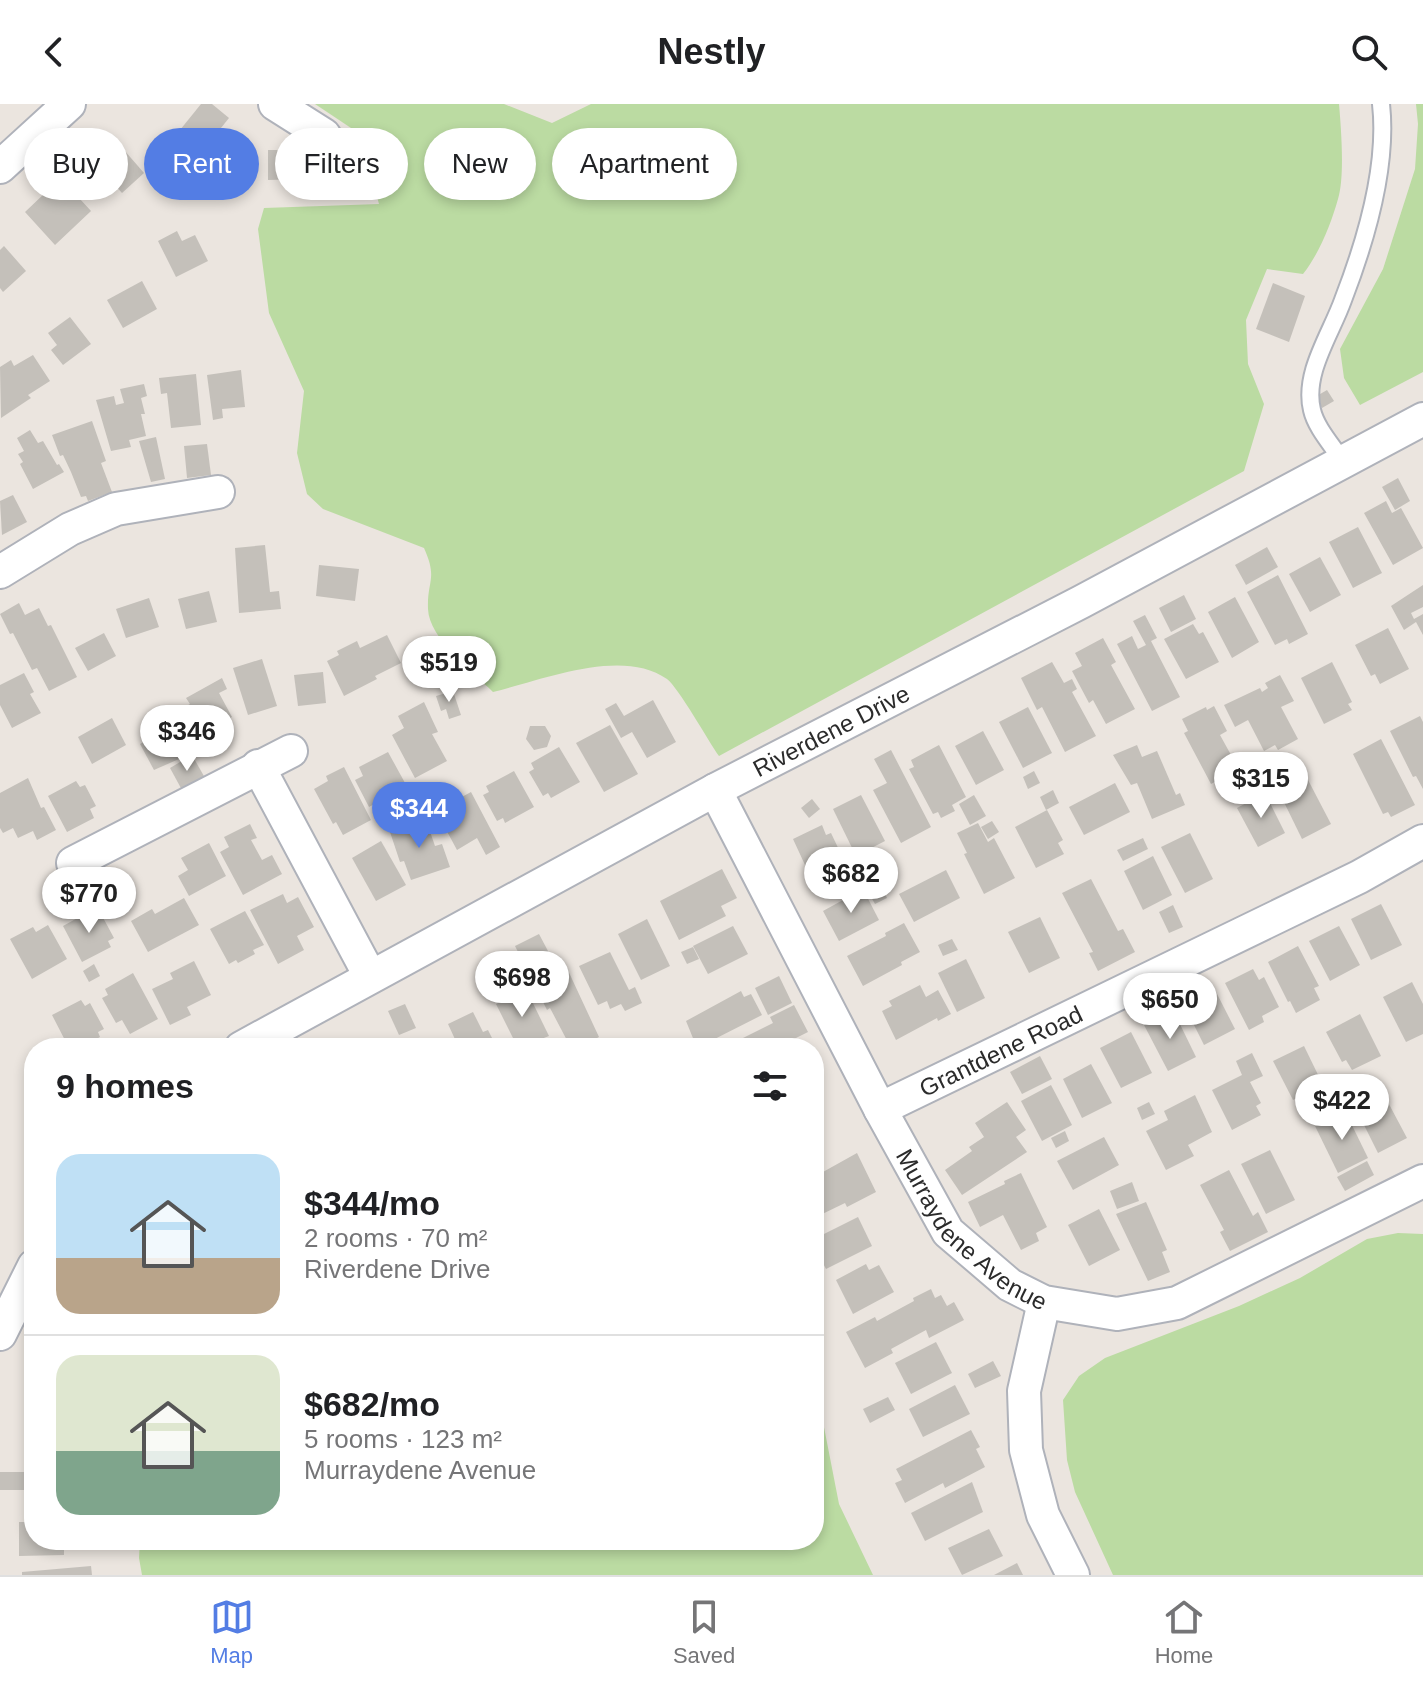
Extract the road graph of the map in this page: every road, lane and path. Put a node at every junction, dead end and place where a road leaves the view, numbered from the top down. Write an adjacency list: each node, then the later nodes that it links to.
1 (69, 104): 5 (street)
2 (275, 104): 4 (street)
3 (1381, 104): 7 (lane)
4 (313, 128)
5 (0, 167)
6 (1423, 419): 7 (street, Riverdene Drive)
7 (1343, 462): 12 (street, Riverdene Drive)
8 (218, 492): 9 (street)
9 (0, 572)
10 (291, 751): 11 (street)
11 (258, 766): 14 (street); 15 (street)
12 (715, 790): 15 (street, Riverdene Drive); 17 (street, Murraydene Avenue)
13 (1423, 841): 17 (street, Grantdene Road)
14 (73, 863)
15 (370, 976): 16 (street, Riverdene Drive)
16 (259, 1038)
17 (880, 1109): 20 (street, Murraydene Avenue)
18 (1423, 1181): 20 (street, Murraydene Avenue)
19 (24, 1284): 21 (street)
20 (1044, 1302): 22 (street)
21 (2, 1324)
22 (1073, 1575)

